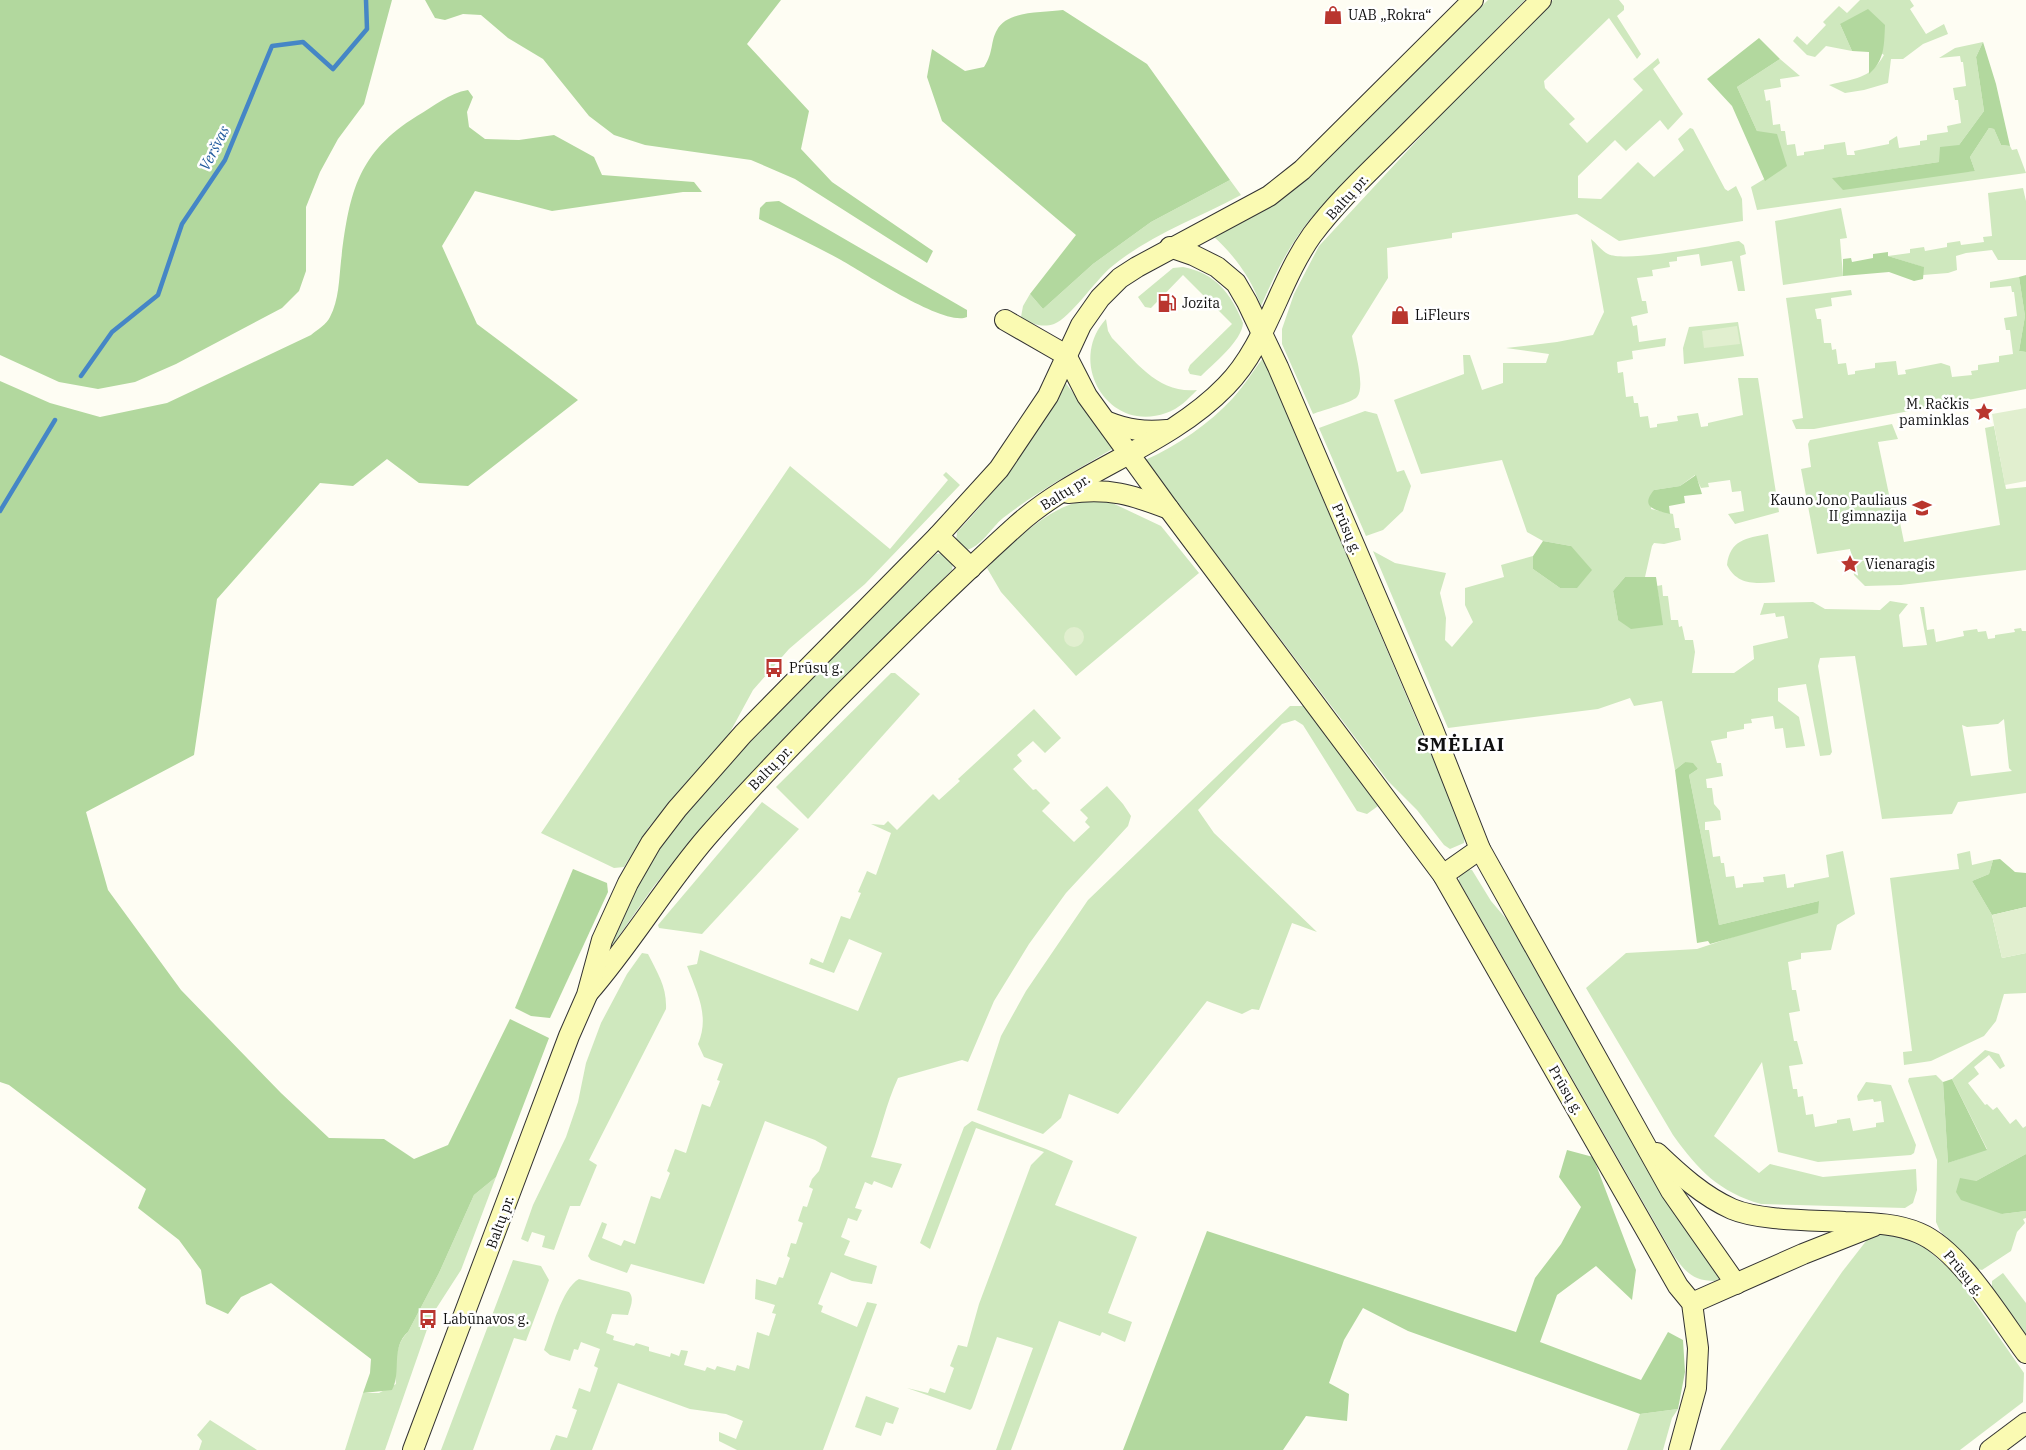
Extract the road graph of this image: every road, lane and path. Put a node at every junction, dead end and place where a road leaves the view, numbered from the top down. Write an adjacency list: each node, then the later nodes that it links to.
1 (1473, 0): 3 (main road, Baltų pr.)
2 (1541, 0): 5 (main road, Baltų pr.)
3 (1170, 247): 5 (main road, Prūsų g.); 6 (main road, Baltų pr.)
4 (1005, 320): 6 (main road)
5 (1262, 333): 8 (main road, Baltų pr.); 14 (main road, Prūsų g.)
6 (1066, 355): 7 (main road, Prūsų g.); 12 (main road, Baltų pr.)
7 (1108, 422): 8 (main road); 9 (main road, Prūsų g.)
8 (1170, 430): 9 (main road, Baltų pr.)
9 (1130, 454): 10 (main road, Baltų pr.); 11 (main road, Prūsų g.)
10 (1058, 495): 11 (main road); 13 (main road, Baltų pr.)
11 (1169, 509): 15 (main road, Prūsų g.)
12 (938, 536): 13 (main road); 16 (main road, Baltų pr.)
13 (971, 568): 16 (main road, Baltų pr.)
14 (1480, 849): 15 (main road); 17 (main road, Prūsų g.)
15 (1443, 875): 20 (main road, Prūsų g.)
16 (587, 995): 23 (main road, Baltų pr.)
17 (1644, 1141): 18 (main road, Prūsų g.); 19 (main road, Prūsų g.)
18 (1881, 1224): 19 (main road); 21 (main road, Prūsų g.)
19 (1736, 1284): 20 (main road)
20 (1692, 1303): 24 (main road)
21 (2026, 1353)
22 (2026, 1424): 25 (main road)
23 (413, 1450)
24 (1679, 1450)
25 (1990, 1450)

